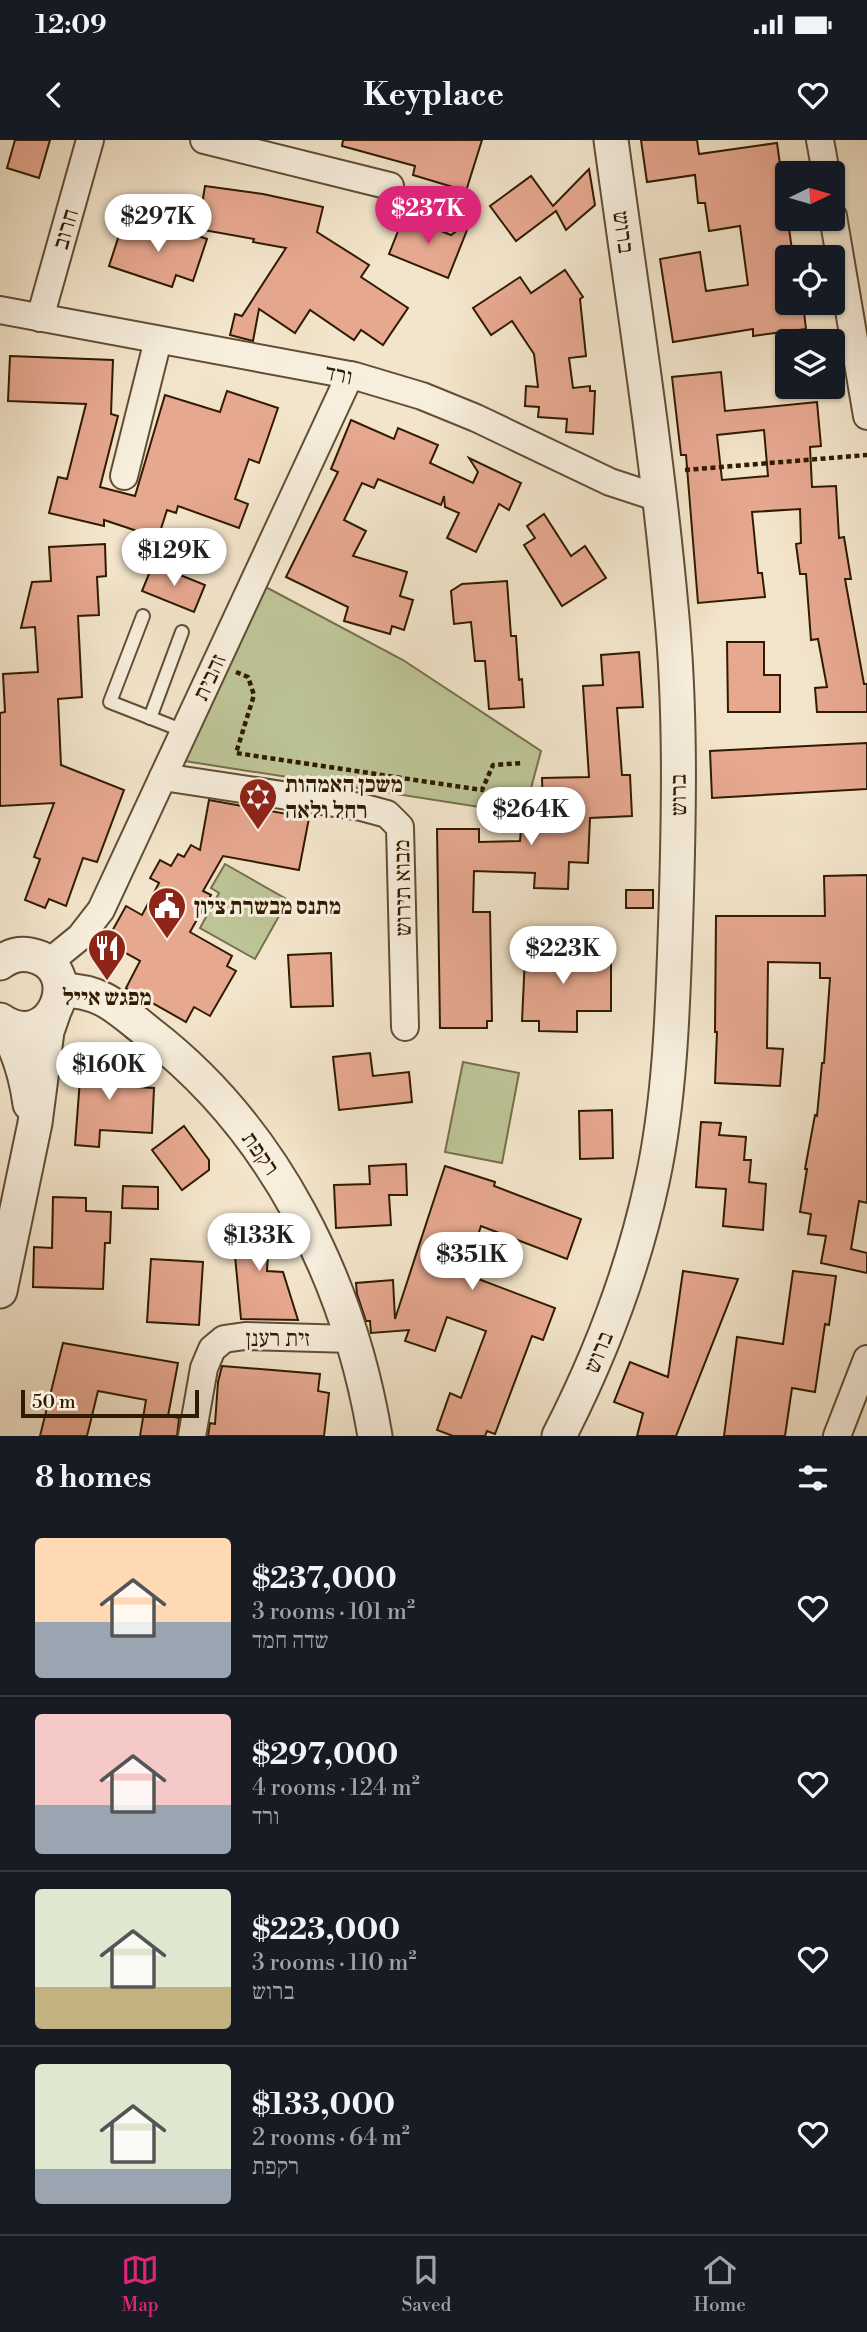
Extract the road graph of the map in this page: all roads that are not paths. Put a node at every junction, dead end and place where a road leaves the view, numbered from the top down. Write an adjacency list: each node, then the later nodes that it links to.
1 (90, 140): 9 (street, חרוב)
2 (204, 140): 6 (street)
3 (611, 140): 14 (street, ברוש)
4 (820, 140): 5 (street)
5 (824, 161)
6 (390, 186)
7 (836, 231): 12 (street)
8 (0, 310): 9 (street, ורד)
9 (40, 318): 10 (street, ורד)
10 (158, 340): 11 (street, ורד); 13 (street)
11 (349, 375): 14 (street, ורד); 18 (street, זהבית)
12 (867, 416)
13 (124, 476)
14 (657, 485): 31 (street, ברוש)
15 (143, 616): 17 (lane)
16 (183, 632): 17 (lane)
17 (150, 718): 18 (lane)
18 (184, 731): 19 (street, זהבית)
19 (163, 777): 22 (street, זהבית); 24 (street, מבוא תירוש)
20 (0, 930): 22 (street)
21 (0, 963): 22 (street)
22 (50, 981): 23 (street); 25 (street); 27 (street, רקפת)
23 (1, 1020): 25 (street)
24 (405, 1027)
25 (32, 1141): 26 (street)
26 (0, 1291)
27 (352, 1339): 29 (street, זית רענן); 30 (street, רקפת)
28 (867, 1359): 32 (street)
29 (192, 1436)
30 (375, 1436)
31 (559, 1436)
32 (837, 1436)

